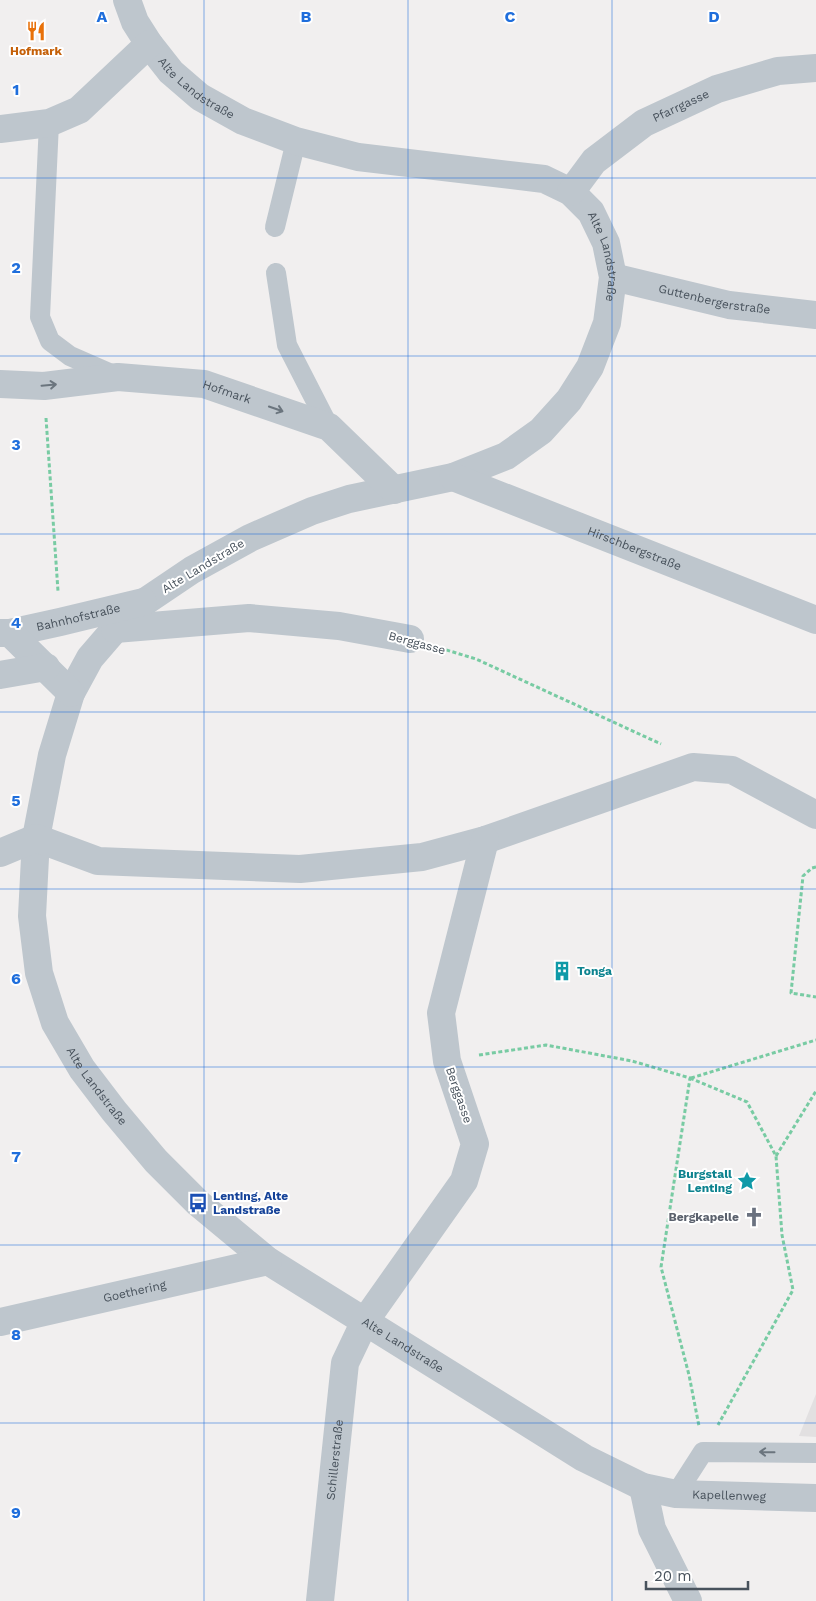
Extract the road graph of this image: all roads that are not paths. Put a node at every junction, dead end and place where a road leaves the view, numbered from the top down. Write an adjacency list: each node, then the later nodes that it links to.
1 (127, 0): 2 (street, Alte Landstraße)
2 (149, 44): 4 (street); 6 (street, Alte Landstraße)
3 (816, 68): 7 (street, Pfarrgasse)
4 (49, 124): 5 (street); 12 (lane)
5 (0, 129)
6 (296, 141): 7 (street, Alte Landstraße); 8 (lane)
7 (571, 192): 10 (street, Alte Landstraße)
8 (275, 227)
9 (276, 273): 14 (lane)
10 (613, 278): 11 (street, Guttenbergerstraße); 15 (street, Alte Landstraße)
11 (816, 315)
12 (118, 377): 13 (street, Hofmark, one-way to 12); 14 (street, Hofmark, one-way to 14)
13 (0, 384)
14 (329, 427): 16 (street)
15 (453, 477): 16 (street, Alte Landstraße); 18 (street, Hirschbergstraße)
16 (394, 490): 17 (street, Alte Landstraße)
17 (146, 601): 19 (street, Alte Landstraße); 20 (street, Bahnhofstraße)
18 (816, 620)
19 (115, 629): 21 (street, Berggasse); 24 (street, Alte Landstraße)
20 (5, 633): 22 (street, Bahnhofstraße)
21 (410, 639)
22 (46, 667): 23 (street); 24 (street, Bahnhofstraße)
23 (0, 675)
24 (71, 692): 26 (street, Alte Landstraße)
25 (816, 815): 27 (street)
26 (36, 838): 27 (street); 28 (street); 29 (street, Alte Landstraße)
27 (485, 840): 30 (street, Berggasse)
28 (0, 853)
29 (268, 1261): 30 (street, Alte Landstraße); 31 (street, Goethering)
30 (365, 1321): 33 (street, Alte Landstraße); 36 (street, Schillerstraße)
31 (0, 1322)
32 (816, 1453): 34 (lane, one-way to 34)
33 (643, 1487): 34 (street, Kapellenweg); 37 (street)
34 (676, 1494): 35 (street, Kapellenweg)
35 (816, 1498)
36 (320, 1601)
37 (688, 1601)

